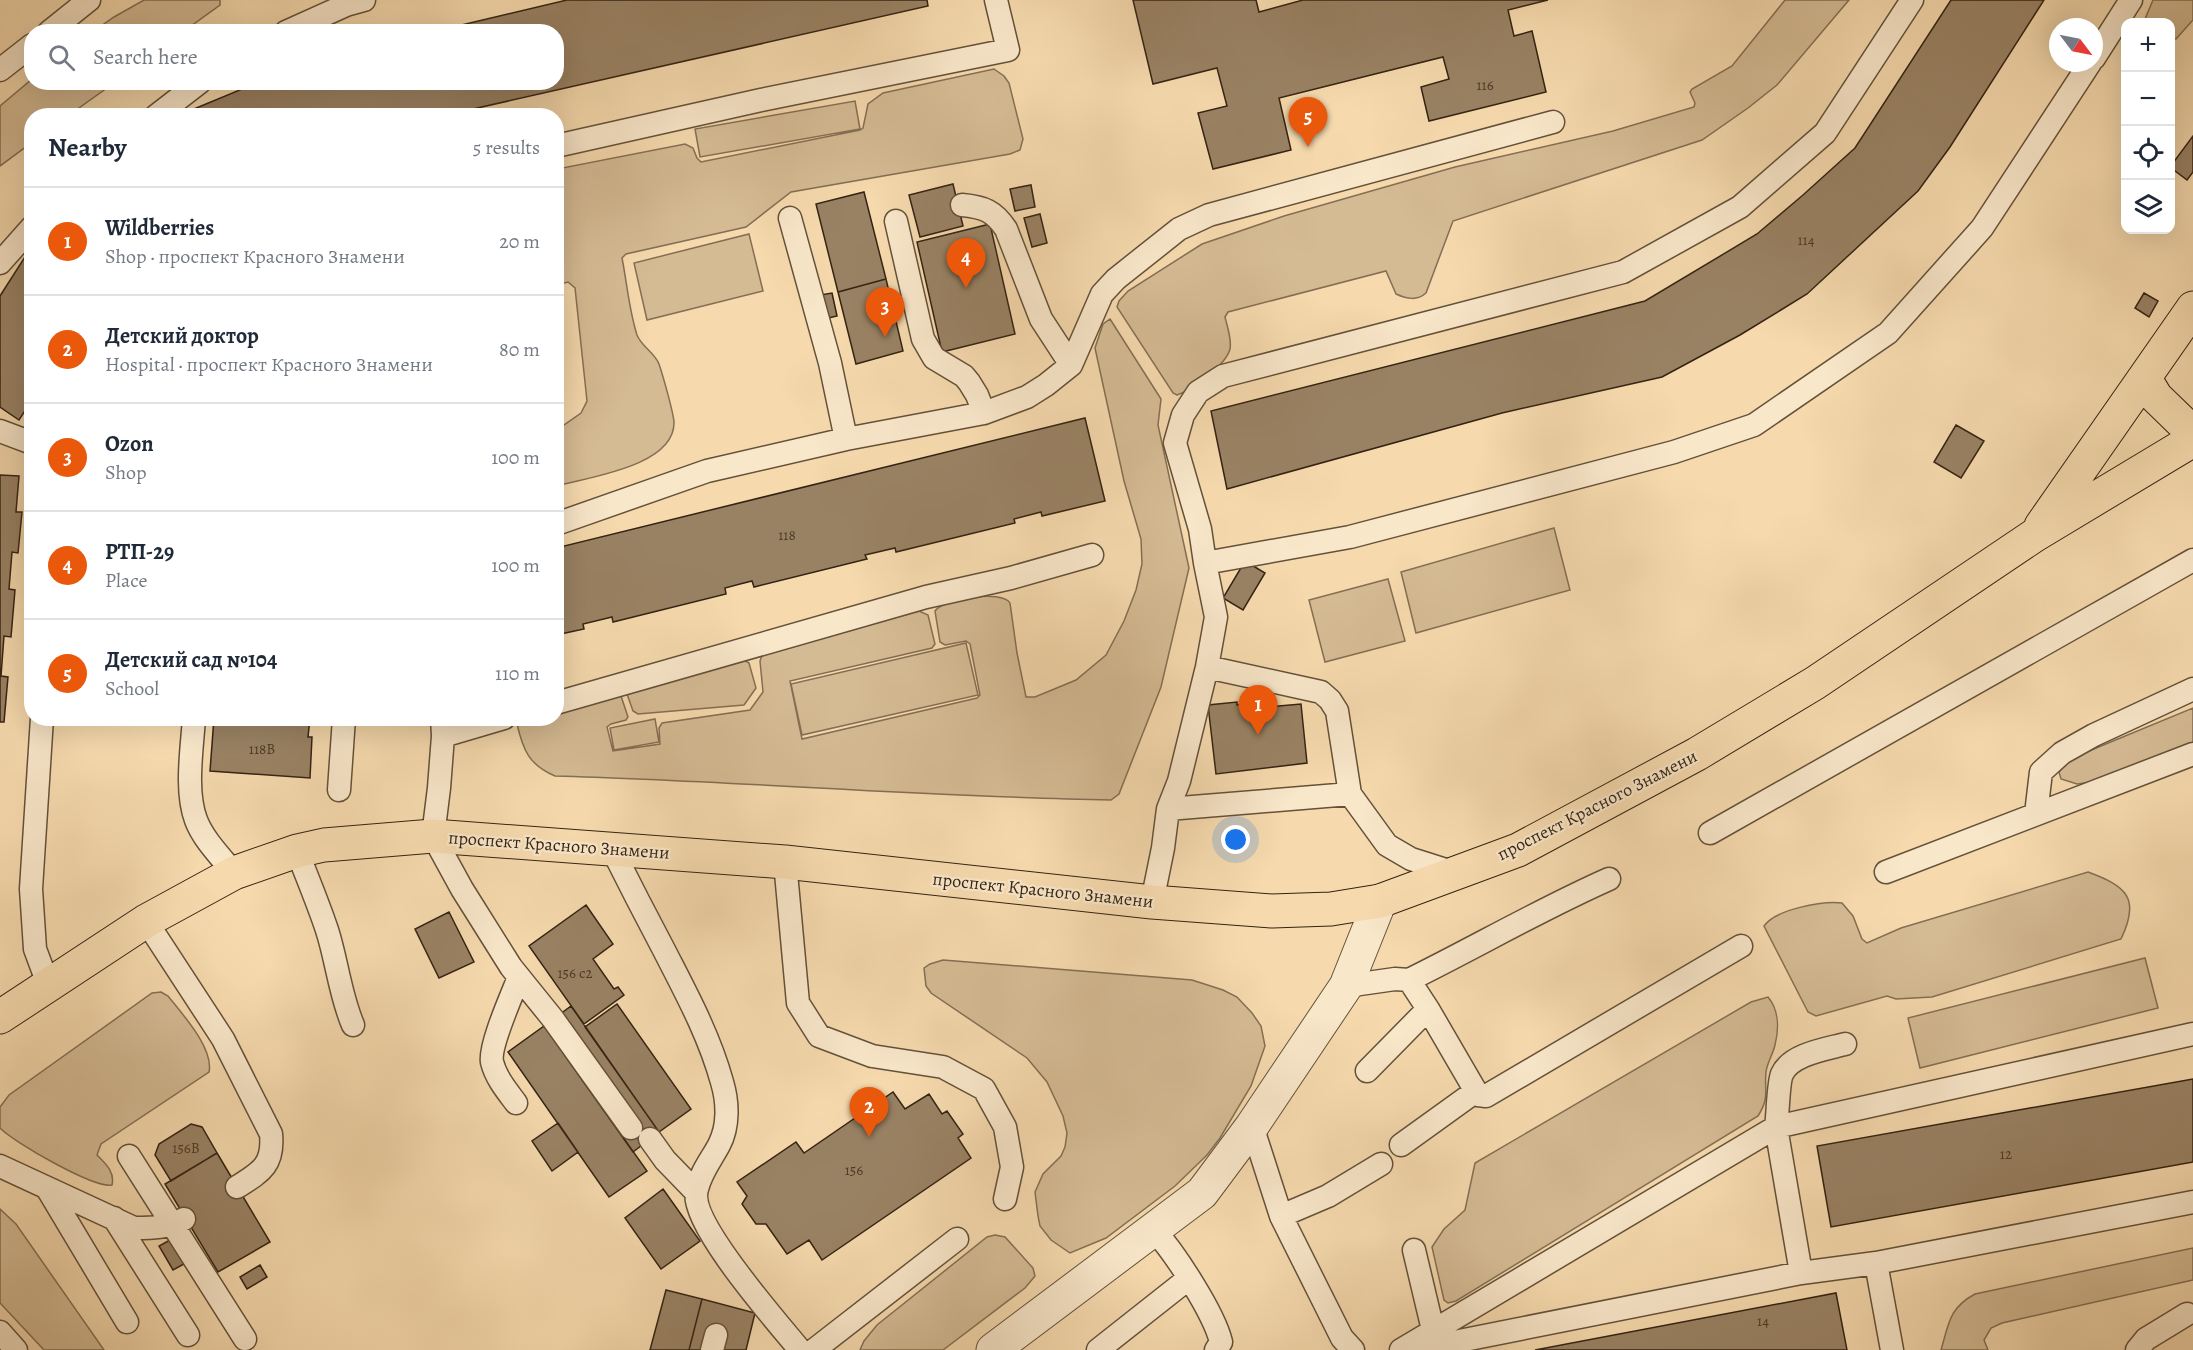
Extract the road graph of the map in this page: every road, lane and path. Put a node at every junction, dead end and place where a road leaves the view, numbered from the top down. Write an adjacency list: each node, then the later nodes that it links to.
1 (89, 0): 6 (lane)
2 (364, 0): 7 (lane)
3 (996, 0): 15 (lane)
4 (1912, 0): 33 (lane)
5 (2131, 0): 8 (lane)
6 (59, 24)
7 (304, 24)
8 (2103, 44)
9 (24, 51): 10 (lane)
10 (0, 70)
11 (2085, 72): 33 (lane)
12 (190, 90): 13 (lane)
13 (166, 108)
14 (1553, 122): 22 (lane)
15 (564, 144)
16 (962, 205): 22 (lane)
17 (790, 218): 26 (lane)
18 (896, 221): 24 (lane)
19 (24, 236): 20 (lane)
20 (0, 263)
21 (2193, 308): 23 (main road, проспект Красного Знамени)
22 (1071, 365): 24 (lane)
23 (2145, 378): 27 (main road); 30 (main road, проспект Красного Знамени)
24 (984, 413): 26 (lane)
25 (0, 431): 28 (lane)
26 (846, 439): 29 (lane)
27 (2193, 439): 30 (main road, проспект Красного Знамени)
28 (24, 440)
29 (564, 521)
30 (2034, 535): 53 (main road, проспект Красного Знамени)
31 (1092, 555): 36 (lane)
32 (2193, 560): 46 (lane)
33 (1205, 563): 34 (lane)
34 (1207, 667): 43 (lane); 44 (lane)
35 (2193, 689): 45 (lane)
36 (564, 701)
37 (41, 726): 61 (lane)
38 (194, 726): 52 (lane)
39 (343, 726): 42 (lane)
40 (442, 727): 47 (lane)
41 (2193, 754): 45 (lane)
42 (339, 790)
43 (1350, 794): 44 (lane); 53 (lane)
44 (1168, 809): 56 (lane)
45 (2036, 814): 51 (lane)
46 (1710, 833)
47 (434, 836): 48 (main road, проспект Красного Знамени); 49 (main road, проспект Красного Знамени); 59 (lane)
48 (612, 849): 50 (main road, проспект Красного Знамени); 79 (lane)
49 (297, 851): 52 (main road, проспект Красного Знамени); 65 (lane)
50 (785, 862): 56 (main road, проспект Красного Знамени); 80 (lane)
51 (1886, 872)
52 (234, 873): 57 (main road, проспект Красного Знамени)
53 (1455, 873): 55 (main road, проспект Красного Знамени)
54 (1609, 879): 60 (lane)
55 (1380, 901): 56 (main road, проспект Красного Знамени); 62 (street)
56 (1152, 902)
57 (146, 921): 61 (main road, проспект Красного Знамени); 77 (lane)
58 (1741, 946): 69 (lane)
59 (519, 977): 70 (lane); 79 (lane)
60 (1409, 980): 62 (lane); 63 (lane)
61 (48, 984): 64 (main road, проспект Красного Знамени)
62 (1346, 986): 71 (street)
63 (1428, 1009): 68 (lane); 69 (lane)
64 (0, 1017)
65 (353, 1025)
66 (2193, 1034): 72 (lane)
67 (1845, 1044): 72 (lane)
68 (1367, 1071)
69 (1476, 1091): 73 (lane)
70 (516, 1103)
71 (1252, 1126): 82 (lane); 85 (street)
72 (1776, 1127): 89 (lane); 93 (lane)
73 (1401, 1145)
74 (129, 1155): 83 (lane)
75 (1381, 1164): 82 (lane)
76 (0, 1166): 78 (lane)
77 (237, 1187)
78 (46, 1188): 84 (lane); 92 (lane)
79 (696, 1192): 98 (lane)
80 (1005, 1199)
81 (2193, 1202): 88 (lane)
82 (1281, 1216): 103 (lane)
83 (179, 1222): 84 (lane); 96 (lane)
84 (124, 1223): 95 (lane)
85 (1154, 1230): 90 (lane); 100 (street)
86 (957, 1239): 99 (lane)
87 (1414, 1250): 93 (lane)
88 (1876, 1263): 89 (lane); 106 (lane)
89 (1801, 1273): 105 (lane)
90 (1188, 1279): 101 (lane); 102 (lane)
91 (2187, 1314): 107 (lane)
92 (127, 1322)
93 (1433, 1330): 104 (lane)
94 (0, 1332): 97 (lane)
95 (188, 1335)
96 (245, 1339)
97 (15, 1350)
98 (801, 1350)
99 (814, 1350)
100 (993, 1350)
101 (1098, 1350)
102 (1216, 1350)
103 (1353, 1350)
104 (1401, 1350)
105 (1414, 1350)
106 (1892, 1350)
107 (2137, 1350)

